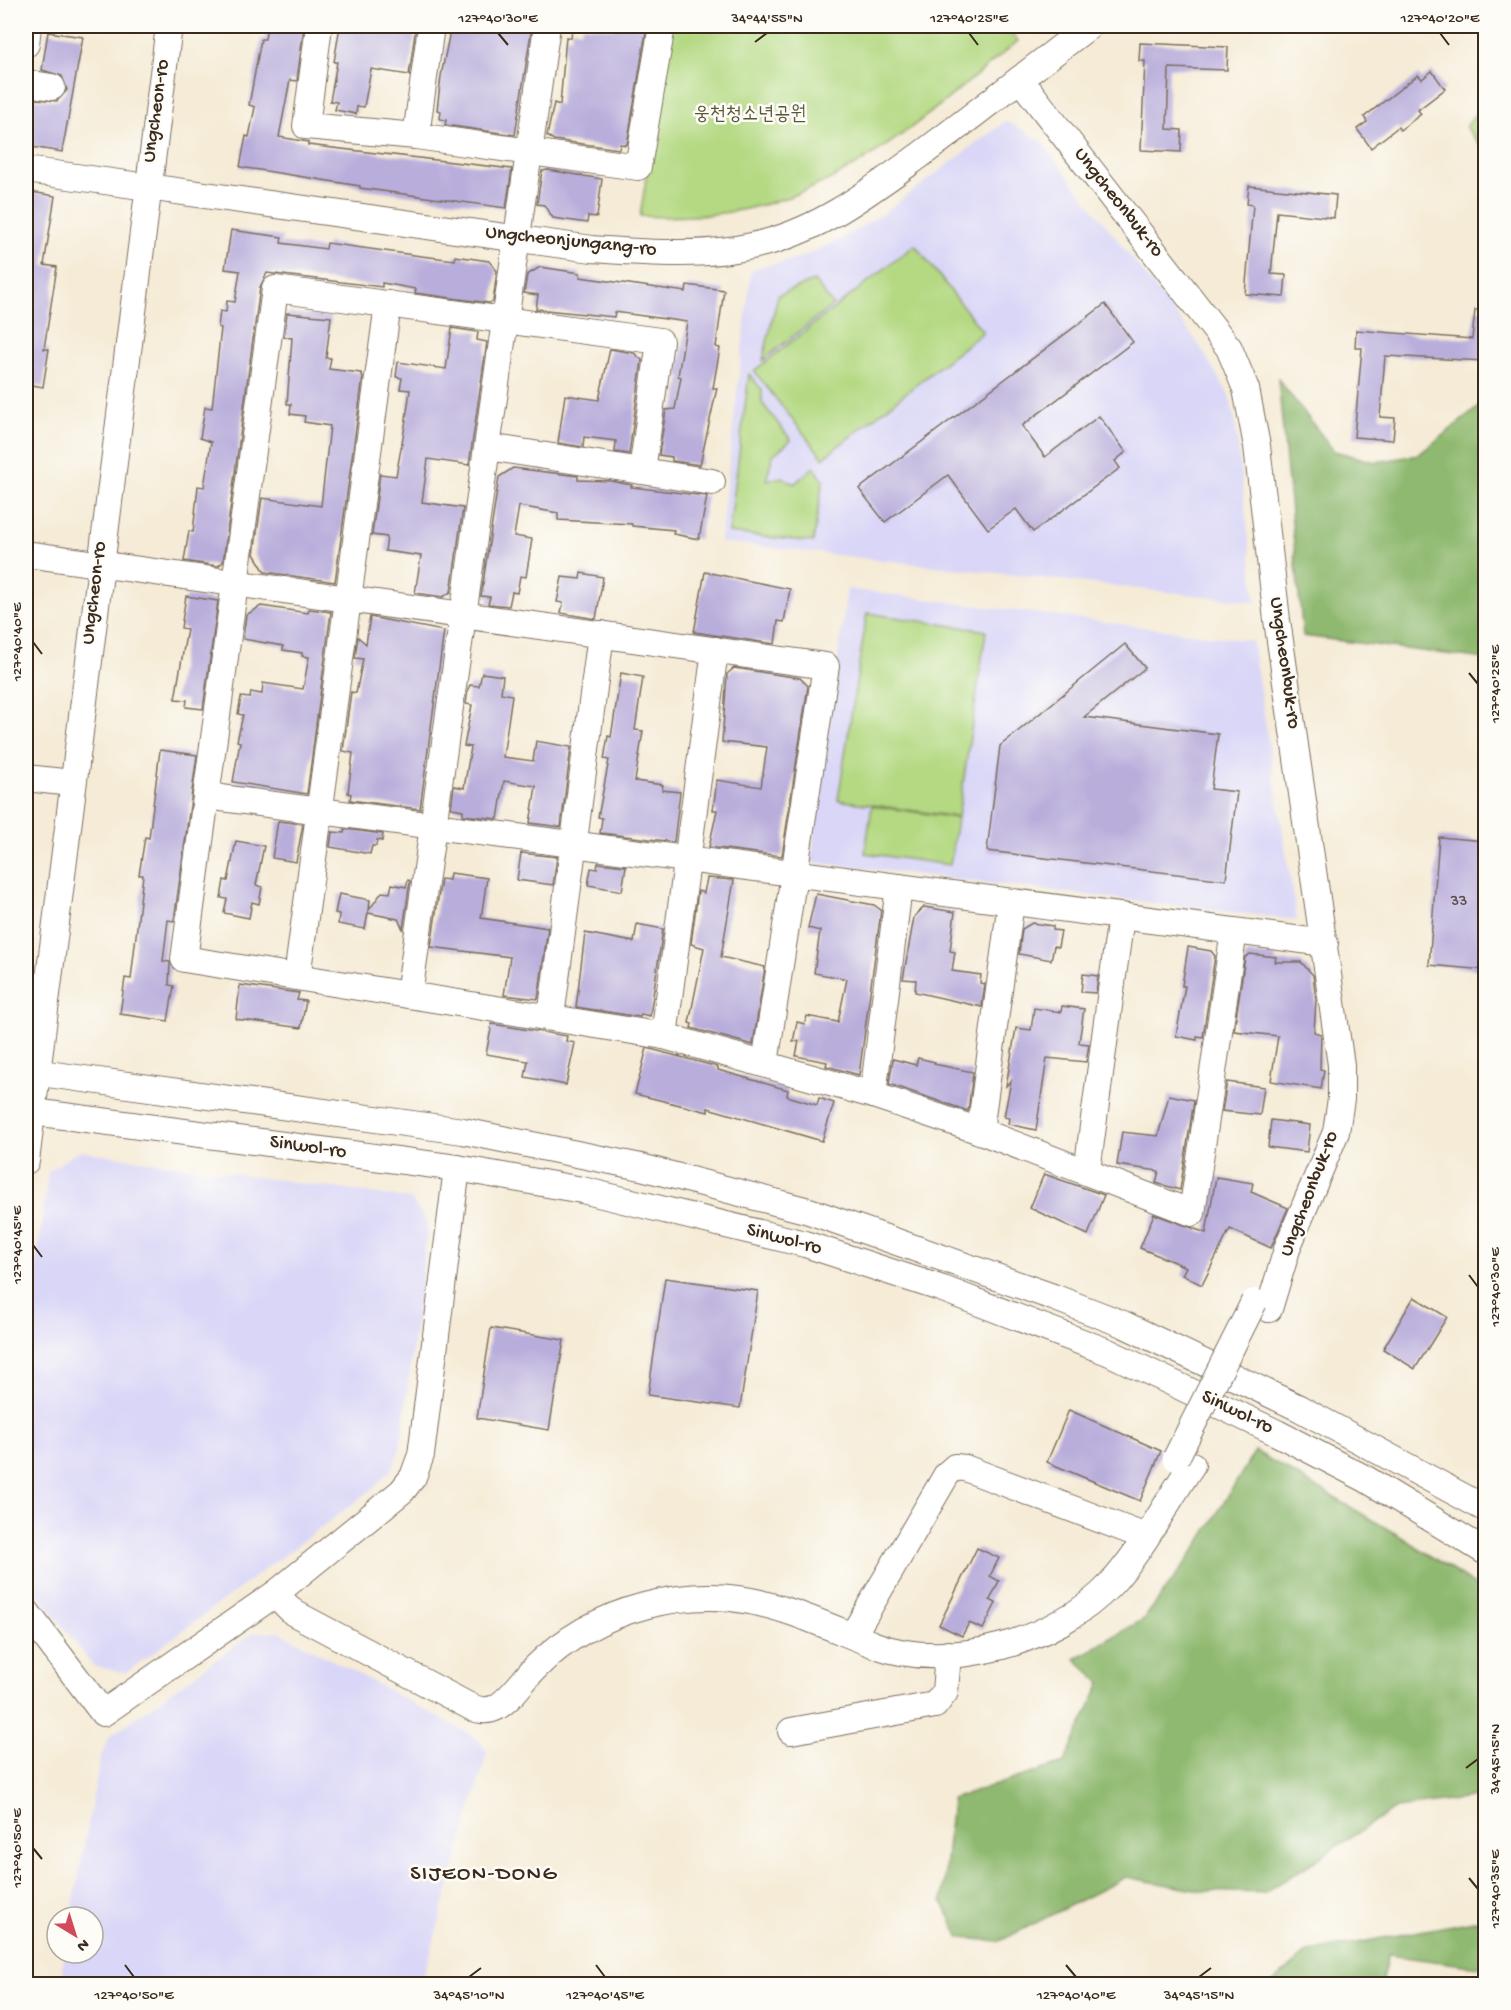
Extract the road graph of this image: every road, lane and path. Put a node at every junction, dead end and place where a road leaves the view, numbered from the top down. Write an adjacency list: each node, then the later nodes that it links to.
1 (28, 26): 8 (street)
2 (169, 26): 15 (street, Ungcheon-ro)
3 (319, 26): 12 (street)
4 (431, 26): 12 (street)
5 (547, 26): 13 (street)
6 (662, 26): 13 (street)
7 (1089, 26): 9 (street, Ungcheonjungang-ro)
8 (26, 44)
9 (1020, 79): 16 (street, Ungcheonjungang-ro); 41 (street, Ungcheonbuk-ro)
10 (26, 83): 11 (street)
11 (52, 87)
12 (416, 136): 13 (street)
13 (530, 152): 16 (street)
14 (26, 171): 15 (street, Ungcheonjungang-ro)
15 (147, 187): 16 (street, Ungcheonjungang-ro); 23 (street, Ungcheon-ro)
16 (518, 237): 18 (street)
17 (388, 304): 18 (street); 24 (street); 25 (street)
18 (506, 320): 19 (street); 20 (street)
19 (488, 447): 20 (street); 26 (street)
20 (642, 471): 21 (street)
21 (712, 482)
22 (26, 554): 23 (street)
23 (99, 563): 24 (street); 30 (street, Ungcheon-ro)
24 (235, 582): 25 (street); 31 (street)
25 (348, 598): 26 (street); 32 (street)
26 (464, 615): 27 (street); 33 (street)
27 (601, 634): 28 (street); 34 (street)
28 (715, 650): 35 (street); 36 (street)
29 (26, 778): 30 (street)
30 (72, 783): 47 (street, Ungcheon-ro)
31 (206, 796): 32 (street); 42 (street)
32 (319, 811): 33 (street); 42 (street)
33 (434, 826): 34 (street); 43 (street)
34 (573, 844): 35 (street); 44 (street)
35 (687, 859): 36 (street); 45 (street)
36 (794, 873): 37 (street); 46 (street)
37 (899, 887): 38 (street); 48 (street)
38 (1011, 902): 39 (street); 50 (street)
39 (1121, 916): 40 (street); 53 (street)
40 (1234, 931): 41 (street); 53 (street)
41 (1325, 943): 55 (street, Ungcheonbuk-ro)
42 (297, 977): 43 (street)
43 (409, 995): 44 (street)
44 (551, 1017): 45 (street)
45 (664, 1036): 46 (street)
46 (765, 1063): 48 (street)
47 (30, 1072): 49 (street, Ungcheon-ro); 54 (street, Sinwol-ro)
48 (873, 1095): 50 (street)
49 (28, 1111): 51 (street, Ungcheon-ro); 52 (street, Sinwol-ro)
50 (980, 1131): 53 (street)
51 (26, 1161)
52 (457, 1168): 56 (street, Sinwol-ro); 57 (street)
53 (1087, 1171)
54 (1485, 1509)
55 (1146, 1537): 59 (street); 60 (street, Ungcheonbuk-ro)
56 (1485, 1552)
57 (276, 1594): 58 (street); 59 (street, Ungcheonbuk-ro)
58 (26, 1611)
59 (853, 1635): 60 (street, Ungcheonbuk-ro)
60 (948, 1654): 61 (street)
61 (791, 1731)

